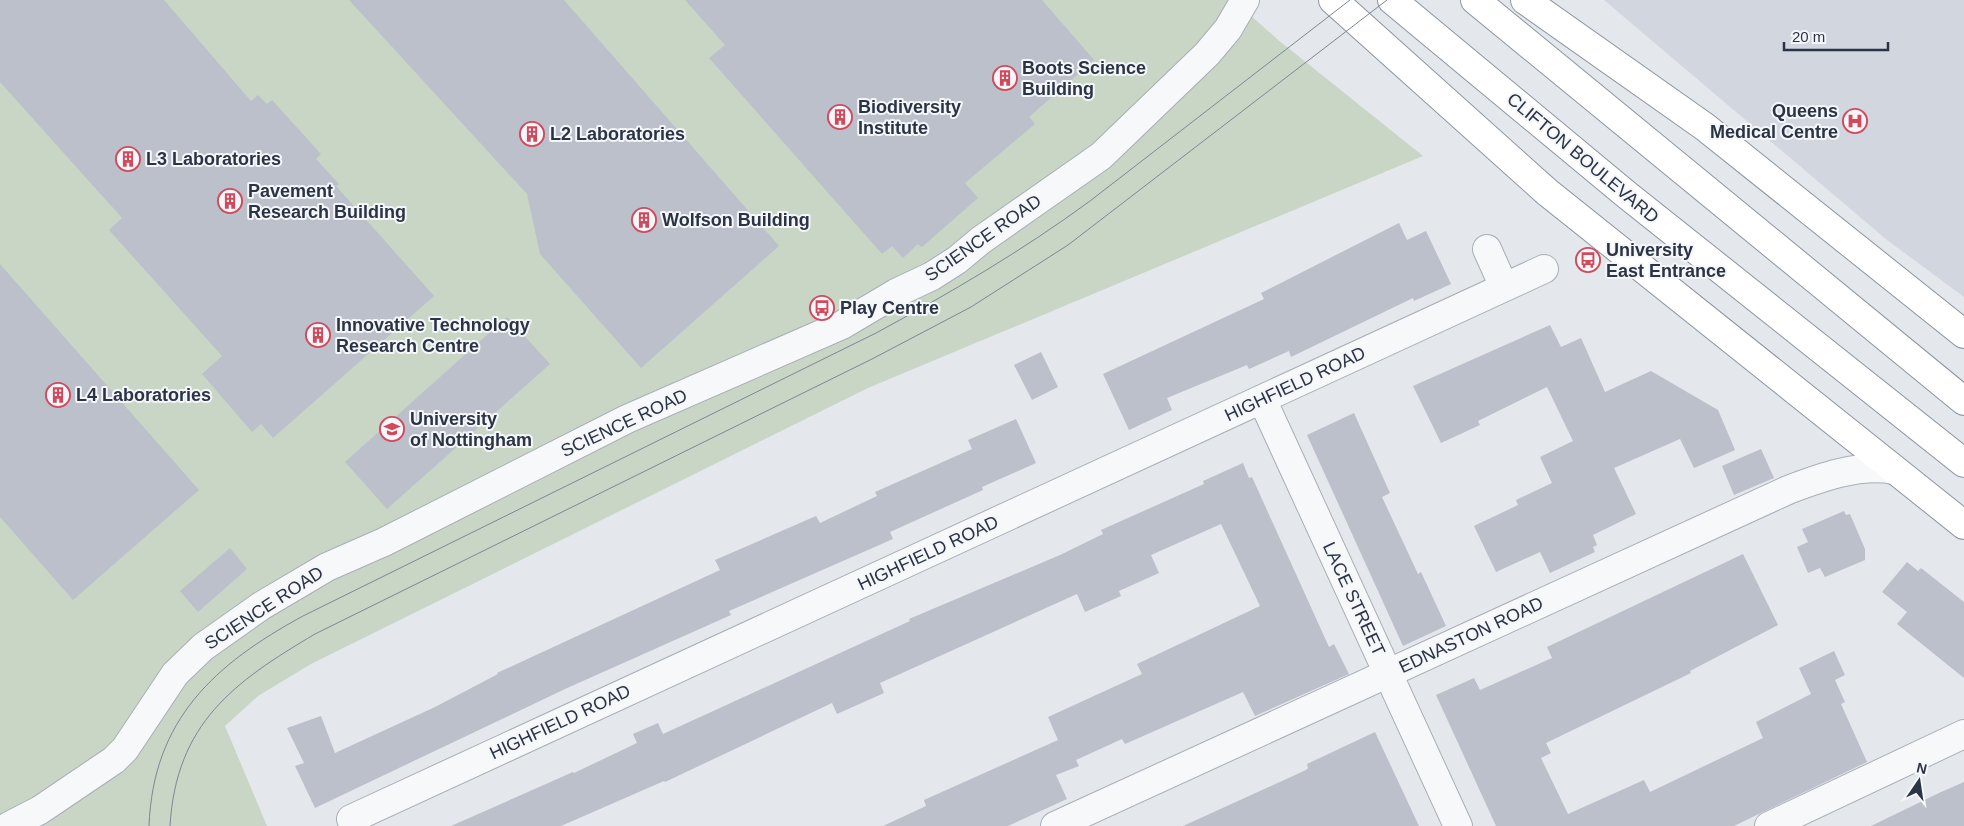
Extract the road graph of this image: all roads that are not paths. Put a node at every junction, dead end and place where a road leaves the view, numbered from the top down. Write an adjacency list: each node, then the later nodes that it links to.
1 (1333, 0): 13 (highway)
2 (1392, 0): 12 (highway, CLIFTON BOULEVARD)
3 (1475, 0): 11 (highway)
4 (1531, 2): 9 (highway)
5 (1241, 7): 18 (street, SCIENCE ROAD)
6 (1487, 249): 8 (street)
7 (1544, 269): 8 (street, HIGHFIELD ROAD)
8 (1504, 287): 10 (street, HIGHFIELD ROAD)
9 (1964, 334)
10 (1262, 399): 15 (street, LACE STREET); 17 (street, HIGHFIELD ROAD)
11 (1964, 401)
12 (1964, 463)
13 (1894, 470): 14 (highway); 15 (street, EDNASTON ROAD)
14 (1964, 525)
15 (1388, 674): 19 (street, EDNASTON ROAD); 20 (street, LACE STREET)
16 (1964, 734): 21 (street)
17 (352, 822)
18 (9, 826)
19 (1055, 826)
20 (1458, 826)
21 (1769, 826)

